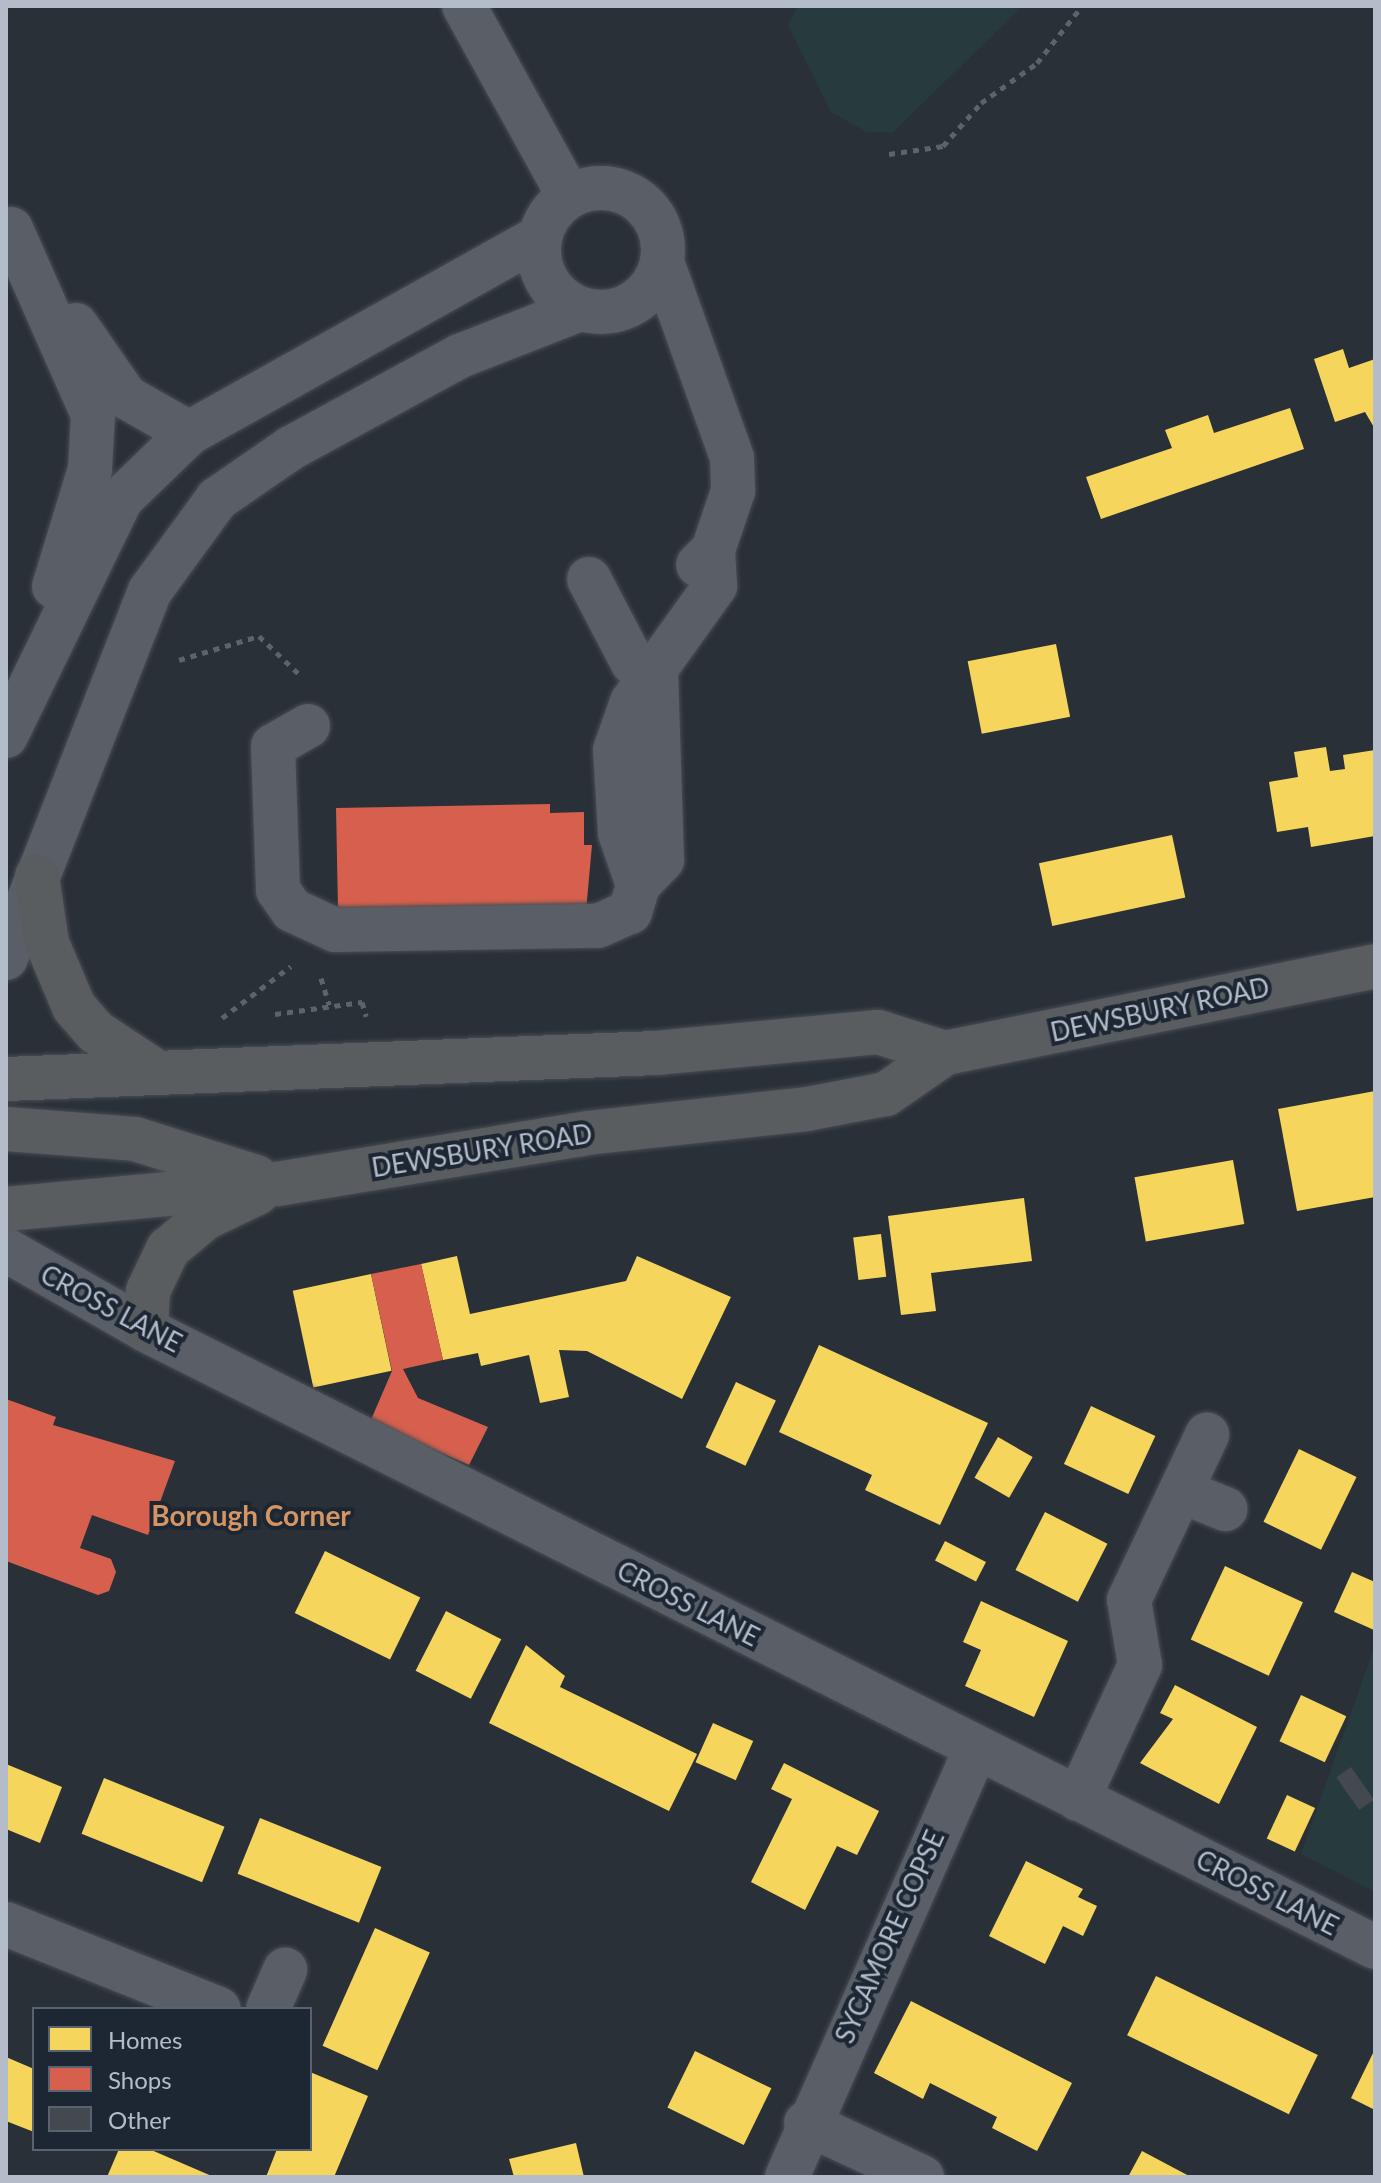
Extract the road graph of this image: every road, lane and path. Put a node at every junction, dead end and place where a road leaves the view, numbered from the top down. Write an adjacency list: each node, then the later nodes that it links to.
1 (464, 6): 4 (street)
2 (1082, 6): 3 (path)
3 (889, 154)
4 (569, 196): 6 (street); 7 (street)
5 (9, 225): 10 (street); 15 (street)
6 (540, 237): 8 (street); 10 (street)
7 (662, 262): 8 (street); 9 (street)
8 (588, 311): 9 (street); 12 (street)
9 (689, 350): 13 (street)
10 (189, 433): 15 (street)
11 (589, 579): 13 (street)
12 (121, 664): 14 (path); 16 (street)
13 (644, 664): 14 (street)
14 (309, 709)
15 (10, 726)
16 (37, 876): 17 (street); 26 (highway)
17 (6, 958)
18 (301, 958): 23 (path)
19 (317, 963): 21 (path)
20 (1375, 966): 24 (highway, DEWSBURY ROAD)
21 (329, 1005): 22 (path); 25 (path)
22 (258, 1016)
23 (244, 1019)
24 (945, 1053): 25 (highway, DEWSBURY ROAD); 29 (highway, DEWSBURY ROAD)
25 (379, 1065): 26 (highway, DEWSBURY ROAD)
26 (155, 1071): 27 (highway, DEWSBURY ROAD)
27 (6, 1079)
28 (6, 1129): 29 (highway)
29 (277, 1184): 30 (highway, DEWSBURY ROAD); 32 (highway)
30 (6, 1209)
31 (6, 1250): 32 (street, CROSS LANE)
32 (146, 1330): 36 (street, CROSS LANE)
33 (1207, 1435): 34 (street)
34 (1181, 1491): 35 (street); 37 (street)
35 (1225, 1509)
36 (975, 1750): 37 (street, CROSS LANE); 43 (street, SYCAMORE COPSE)
37 (1078, 1799): 39 (street, CROSS LANE)
38 (6, 1924): 41 (street)
39 (1375, 1947)
40 (285, 1970): 42 (street)
41 (214, 2007)
42 (269, 2007)
43 (806, 2123): 44 (street, SYCAMORE COPSE); 45 (street)
44 (787, 2177)
45 (922, 2177)

